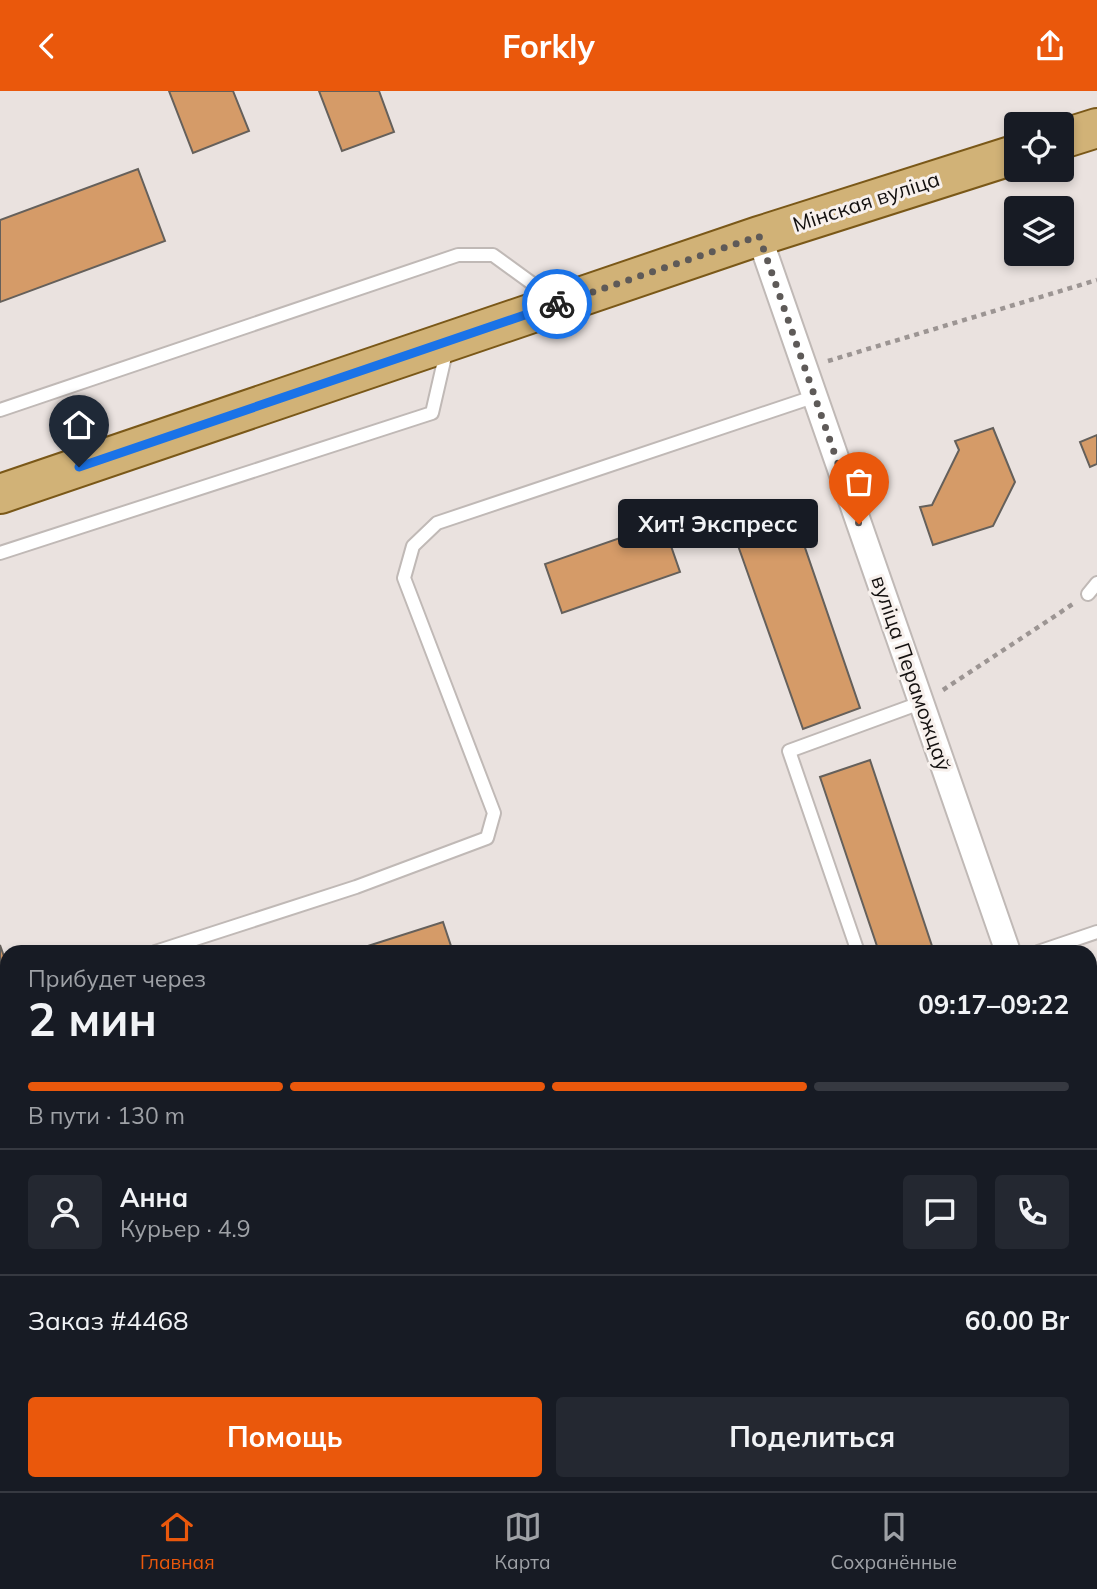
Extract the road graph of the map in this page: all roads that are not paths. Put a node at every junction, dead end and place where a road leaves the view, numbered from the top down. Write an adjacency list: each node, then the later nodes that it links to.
1 (1097, 128): 2 (main road)
2 (1074, 135)
3 (1004, 158): 4 (main road, Мінская вуліца)
4 (759, 236): 5 (main road, Мінская вуліца); 7 (street, вуліца Пераможцаў)
5 (545, 309): 6 (main road, Мінская вуліца); 8 (lane)
6 (449, 341): 9 (main road, Мінская вуліца); 10 (lane)
7 (813, 397): 13 (street, вуліца Пераможцаў); 15 (lane)
8 (0, 410)
9 (0, 494)
10 (0, 553)
11 (1097, 583): 12 (lane)
12 (1088, 594)
13 (923, 702): 16 (lane); 17 (street, вуліца Пераможцаў)
14 (1097, 932): 18 (lane)
15 (177, 945)
16 (856, 945)
17 (1006, 945)
18 (1059, 945)

